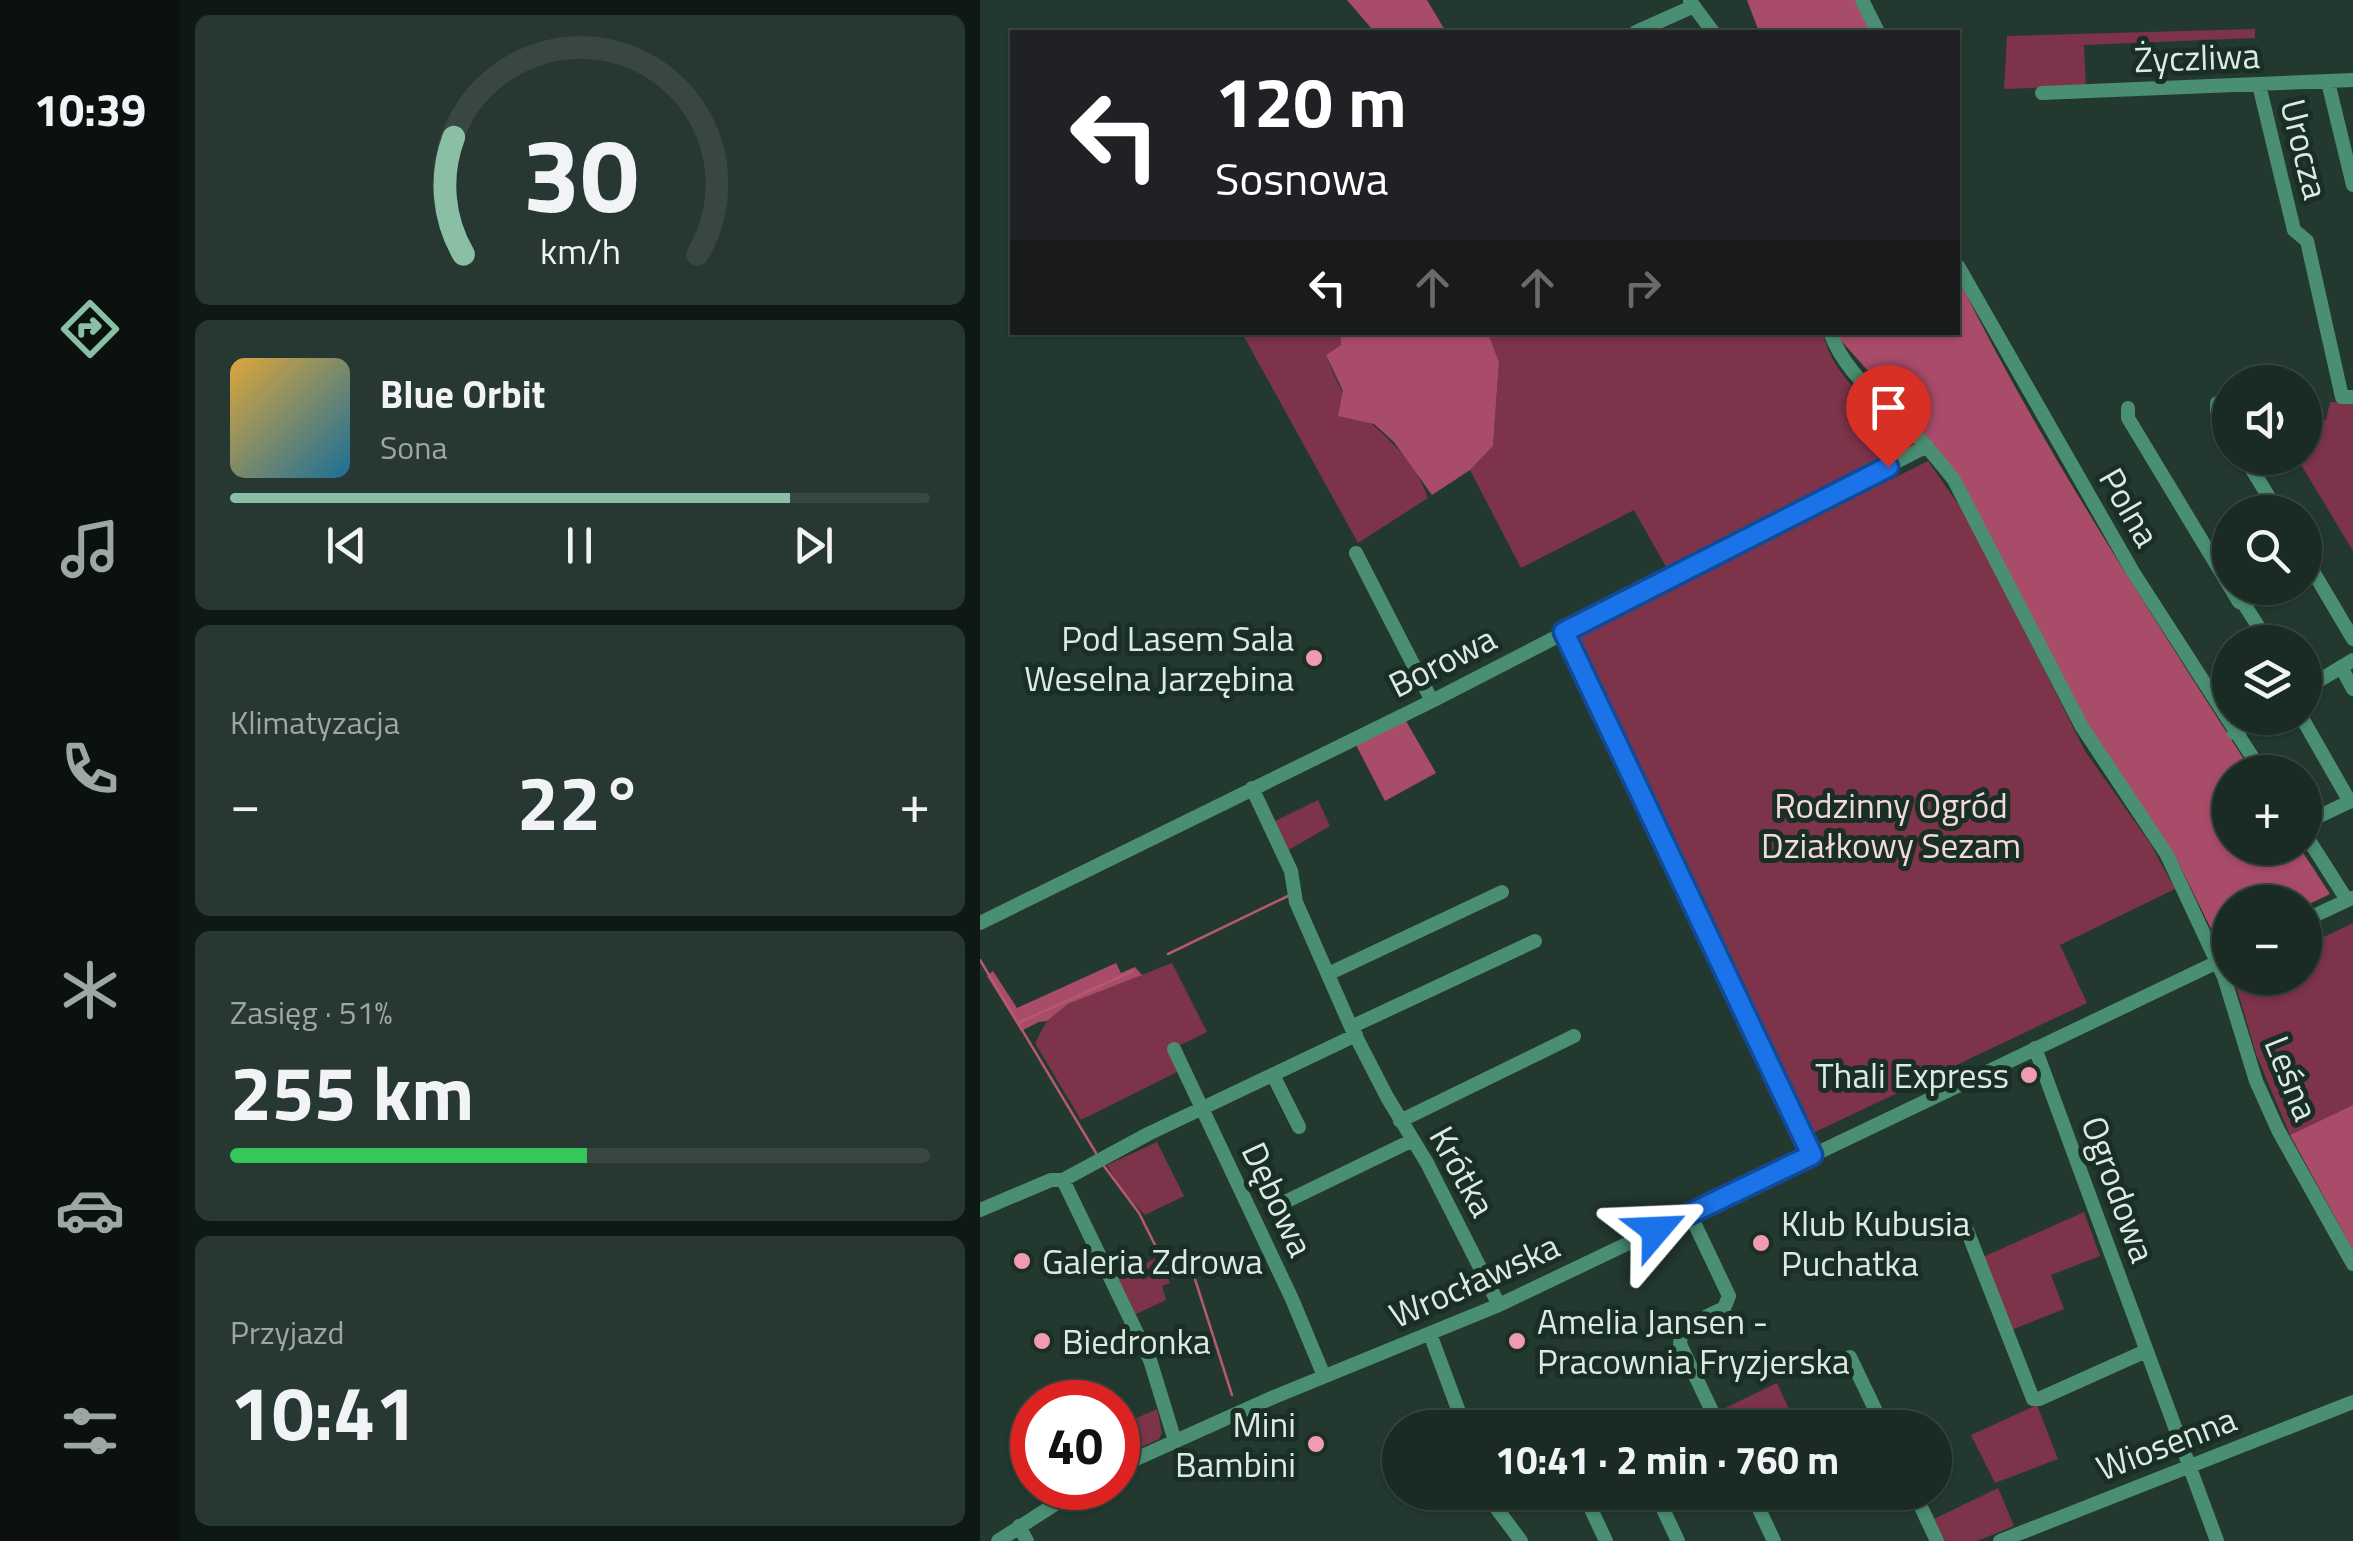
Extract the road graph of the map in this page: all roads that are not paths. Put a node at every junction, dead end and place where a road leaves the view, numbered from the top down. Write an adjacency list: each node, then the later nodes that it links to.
1 (1862, 0): 5 (street)
2 (1692, 3): 3 (street); 4 (street)
3 (1640, 30)
4 (1712, 30)
5 (1877, 30)
6 (2353, 80): 7 (street, Życzliwa)
7 (2328, 82): 8 (street, Życzliwa); 10 (street)
8 (2259, 84): 9 (street, Życzliwa); 13 (street, Urocza)
9 (2042, 94)
10 (2353, 186)
11 (1960, 269): 24 (street, Polna)
12 (1831, 335): 15 (street)
13 (2348, 397)
14 (2128, 408): 17 (street)
15 (1927, 446): 19 (street, Borowa); 35 (street)
16 (1356, 553): 25 (street)
17 (2212, 556)
18 (2322, 589): 20 (street)
19 (1564, 632): 25 (street, Borowa); 49 (street)
20 (2353, 639)
21 (2347, 664): 22 (street); 23 (street)
22 (2322, 679)
23 (2353, 688)
24 (2212, 698)
25 (1432, 700): 27 (street, Borowa)
26 (2312, 735): 28 (street)
27 (1252, 788): 34 (street, Borowa); 38 (street, Krótka)
28 (2351, 801): 29 (street)
29 (2322, 816)
30 (2322, 859): 32 (street)
31 (1502, 892): 38 (street)
32 (2350, 899): 33 (street)
33 (2322, 912)
34 (980, 923)
35 (2212, 937)
36 (1535, 942): 40 (street)
37 (2212, 965): 42 (street, Wrocławska)
38 (1328, 974): 40 (street, Krótka)
39 (2234, 995): 55 (street, Leśna)
40 (1353, 1031): 44 (street); 46 (street, Krótka)
41 (1574, 1036): 46 (street, Krótka)
42 (2036, 1048): 49 (street, Wrocławska); 58 (street, Ogrodowa)
43 (1174, 1050): 45 (street, Dębowa)
44 (1273, 1075): 45 (street); 47 (street)
45 (1202, 1108): 50 (street); 60 (street, Dębowa)
46 (1400, 1120): 48 (street, Krótka)
47 (1298, 1127)
48 (1413, 1140): 51 (street); 56 (street, Krótka)
49 (1812, 1155): 53 (street, Wrocławska)
50 (1063, 1180): 52 (street); 65 (street)
51 (1287, 1200)
52 (980, 1210)
53 (1690, 1214): 56 (street, Wrocławska); 63 (street)
54 (1962, 1220): 58 (street)
55 (2353, 1264)
56 (1499, 1305): 57 (street, Wrocławska)
57 (1430, 1334): 60 (street, Wrocławska); 62 (street)
58 (2146, 1351): 67 (street, Ogrodowa)
59 (1850, 1357): 64 (street)
60 (1324, 1376): 65 (street, Wrocławska)
61 (2353, 1402): 67 (street, Wiosenna)
62 (1458, 1410)
63 (1711, 1410)
64 (1875, 1410)
65 (1175, 1441): 66 (street, Wrocławska)
66 (1140, 1458)
67 (2190, 1467): 82 (street, Wiosenna); 83 (street, Ogrodowa)
68 (1045, 1510): 74 (street)
69 (1498, 1510): 77 (street)
70 (1591, 1510): 78 (street)
71 (1663, 1510): 79 (street)
72 (1759, 1510): 80 (street)
73 (1922, 1510): 81 (street)
74 (1019, 1526): 75 (street); 76 (street)
75 (998, 1541)
76 (1027, 1541)
77 (1521, 1541)
78 (1606, 1541)
79 (1678, 1541)
80 (1774, 1541)
81 (1937, 1541)
82 (2000, 1541)
83 (2217, 1541)

